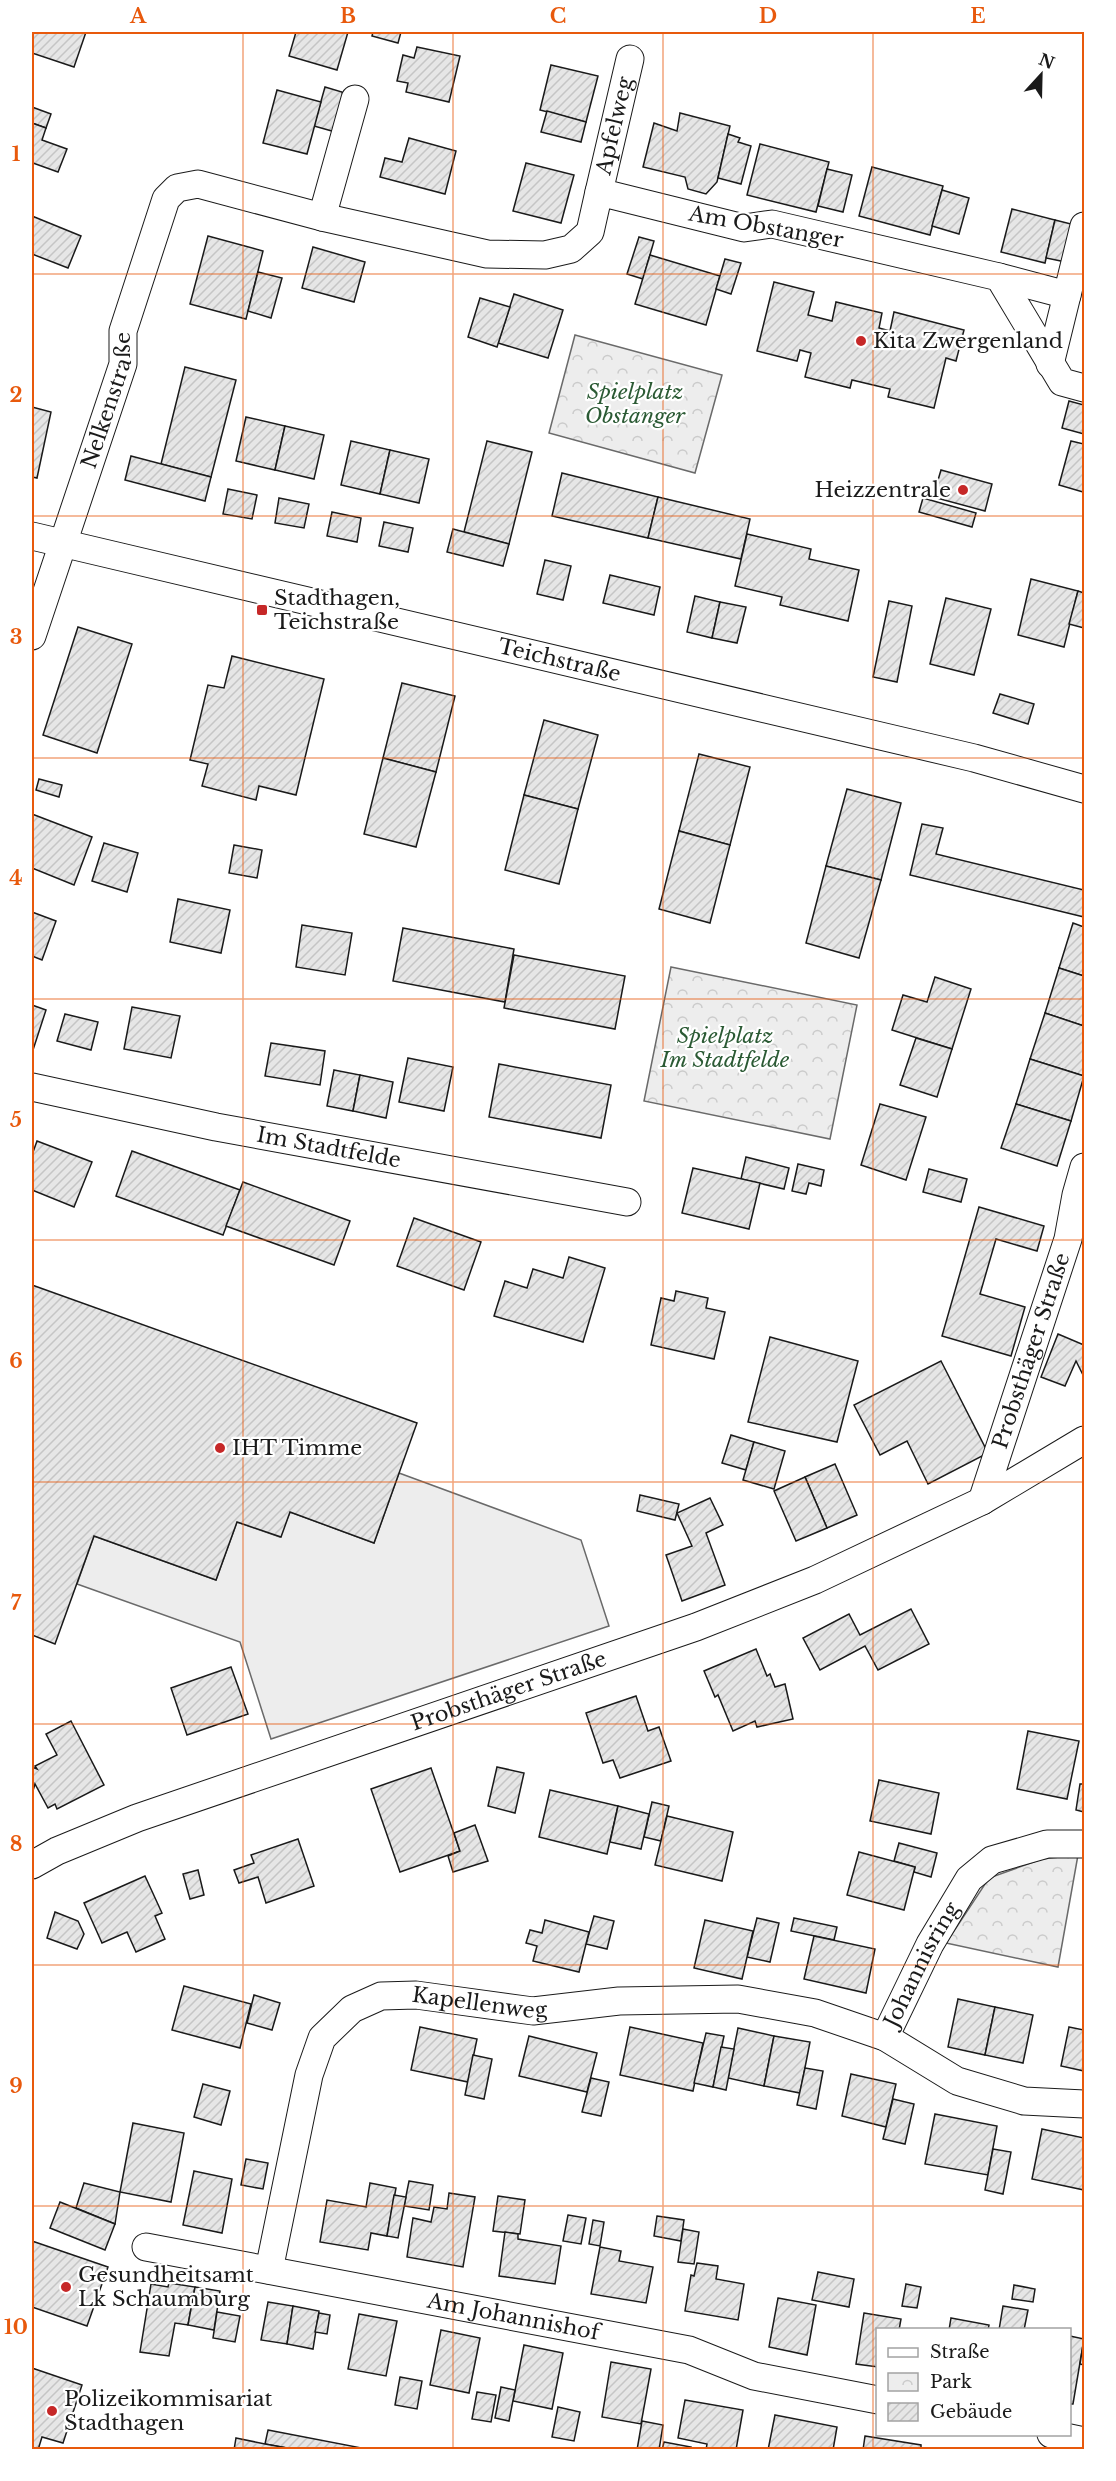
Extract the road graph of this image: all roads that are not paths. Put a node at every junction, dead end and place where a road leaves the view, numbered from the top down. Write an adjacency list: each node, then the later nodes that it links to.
1 (630, 60): 3 (street, Apfelweg)
2 (354, 99): 4 (street)
3 (599, 192): 4 (street); 6 (street, Am Obstanger)
4 (322, 217): 11 (street, Nelkenstraße)
5 (1084, 226): 7 (street)
6 (999, 277): 7 (street, Am Obstanger); 8 (street)
7 (1067, 295): 8 (street)
8 (1050, 364): 9 (street)
9 (1084, 388)
10 (32, 536): 11 (street, Teichstraße)
11 (61, 543): 12 (street, Nelkenstraße); 13 (street, Teichstraße)
12 (32, 636)
13 (1084, 789)
14 (32, 1087): 16 (street, Im Stadtfelde)
15 (1084, 1167): 18 (street, Probsthäger Straße)
16 (627, 1202)
17 (1084, 1440): 18 (street, Probsthäger Straße)
18 (982, 1501): 20 (street, Probsthäger Straße)
19 (1084, 1844): 21 (street, Johannisring)
20 (32, 1865)
21 (885, 2037): 22 (street, Johannisring); 24 (street, Kapellenweg)
22 (1084, 2104)
23 (146, 2247): 24 (street, Am Johannishof)
24 (269, 2270): 25 (street, Am Johannishof)
25 (876, 2400)
26 (1060, 2436): 27 (street)
27 (1084, 2441)

